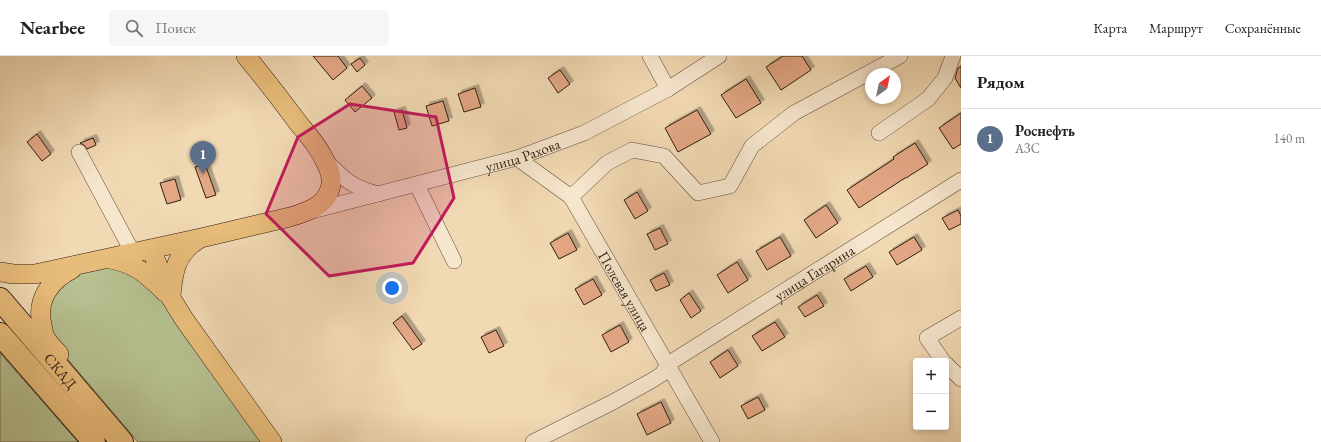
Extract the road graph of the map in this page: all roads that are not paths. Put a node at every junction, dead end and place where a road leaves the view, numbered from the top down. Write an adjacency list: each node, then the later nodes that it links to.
1 (246, 56): 10 (main road)
2 (650, 56): 6 (street)
3 (719, 56): 6 (street, улица Рахова)
4 (900, 56): 14 (street)
5 (953, 56): 7 (street)
6 (668, 89): 9 (street, улица Рахова)
7 (879, 133)
8 (78, 152): 18 (street)
9 (517, 158): 12 (street, улица Рахова); 14 (street, Полевая улица)
10 (324, 159): 13 (street); 15 (main road)
11 (961, 180): 29 (street, улица Гагарина)
12 (418, 185): 13 (street, улица Рахова); 20 (street)
13 (379, 194): 15 (street, улица Рахова)
14 (571, 197): 29 (street, Полевая улица)
15 (309, 212): 16 (main road)
16 (201, 238): 17 (main road); 23 (main road)
17 (151, 249): 18 (main road); 23 (main road)
18 (132, 253): 19 (main road)
19 (108, 258): 21 (main road); 23 (main road)
20 (454, 261)
21 (80, 265): 22 (main road); 32 (main road)
22 (0, 272)
23 (171, 298): 35 (main road)
24 (0, 299): 32 (highway, СКАД)
25 (961, 318): 28 (street)
26 (0, 334): 34 (highway, СКАД)
27 (0, 346): 33 (main road)
28 (941, 358)
29 (668, 364): 36 (street, улица Гагарина); 37 (street, Полевая улица)
30 (949, 367): 31 (street)
31 (961, 379)
32 (121, 441)
33 (90, 442)
34 (94, 442)
35 (272, 442)
36 (533, 442)
37 (712, 442)

